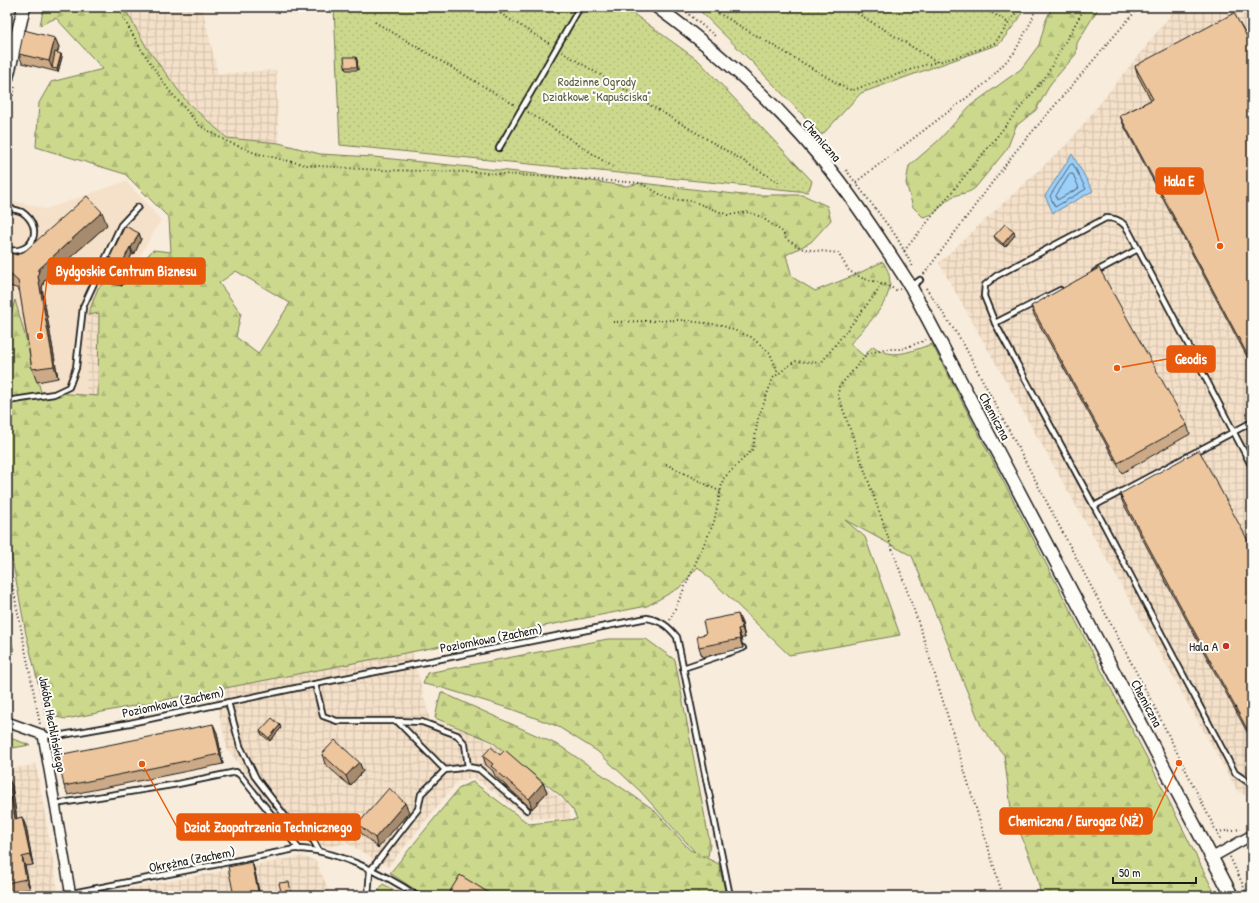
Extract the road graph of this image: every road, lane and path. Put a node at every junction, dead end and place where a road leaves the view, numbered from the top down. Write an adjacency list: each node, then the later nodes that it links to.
1 (11, 7): 15 (path)
2 (24, 7): 19 (street)
3 (117, 7): 31 (path)
4 (490, 7): 17 (path)
5 (580, 7): 17 (lane)
6 (657, 7): 24 (street, Chemiczna)
7 (708, 7): 18 (path)
8 (847, 7): 18 (path)
9 (982, 7): 16 (path)
10 (1020, 7): 16 (path)
11 (1036, 7): 24 (path)
12 (1085, 7): 29 (path)
13 (1139, 7): 32 (path)
14 (375, 22): 20 (path)
15 (7, 23)
16 (1009, 23): 18 (path)
17 (556, 48): 20 (lane); 23 (path)
18 (938, 62)
19 (7, 78)
20 (521, 108): 21 (lane); 22 (path)
21 (499, 148)
22 (613, 167)
23 (780, 183)
24 (845, 189): 32 (street, Chemiczna)
25 (138, 207): 38 (lane)
26 (7, 208): 28 (lane)
27 (1138, 249): 30 (lane); 35 (lane); 40 (lane)
28 (7, 250)
29 (904, 251)
30 (1091, 274)
31 (882, 283): 32 (path); 37 (path)
32 (915, 283): 36 (street, Chemiczna); 60 (path)
33 (1063, 288): 35 (lane)
34 (613, 322): 37 (path)
35 (995, 323): 44 (lane)
36 (936, 335): 65 (street, Chemiczna); 72 (path)
37 (778, 373): 43 (path)
38 (7, 401)
39 (1252, 422): 40 (lane)
40 (1234, 432): 42 (lane); 44 (lane)
41 (666, 464): 43 (path)
42 (1252, 466)
43 (720, 492): 46 (path)
44 (1094, 506): 56 (lane)
45 (7, 558): 53 (path, Jakóba Hechlińskiego)
46 (668, 626): 48 (lane); 49 (lane, Poziomkowa (Zachem))
47 (744, 648): 48 (lane)
48 (684, 668): 71 (lane)
49 (315, 684): 50 (lane, Poziomkowa (Zachem)); 51 (lane)
50 (228, 702): 53 (lane, Poziomkowa (Zachem)); 64 (lane)
51 (397, 721): 54 (lane); 55 (lane)
52 (7, 722): 53 (street)
53 (42, 735): 57 (street, Jakóba Hechlińskiego)
54 (468, 767): 55 (lane); 58 (lane)
55 (445, 770): 66 (lane)
56 (1252, 781)
57 (56, 804): 62 (lane); 67 (street, Jakóba Hechlińskiego)
58 (527, 810)
59 (1243, 829): 60 (path)
60 (1216, 832): 63 (path)
61 (1252, 835): 63 (street)
62 (299, 849): 64 (lane, Okrężna (Zachem)); 67 (lane, Okrężna (Zachem))
63 (1226, 849): 65 (street); 74 (path)
64 (319, 851): 66 (lane, Okrężna (Zachem))
65 (1212, 857): 73 (street, Chemiczna)
66 (370, 871): 69 (lane); 70 (lane, Okrężna (Zachem))
67 (71, 895): 68 (lane, Okrężna (Zachem))
68 (57, 896)
69 (368, 896)
70 (417, 896)
71 (730, 896)
72 (1003, 896)
73 (1232, 896)
74 (1248, 896)

